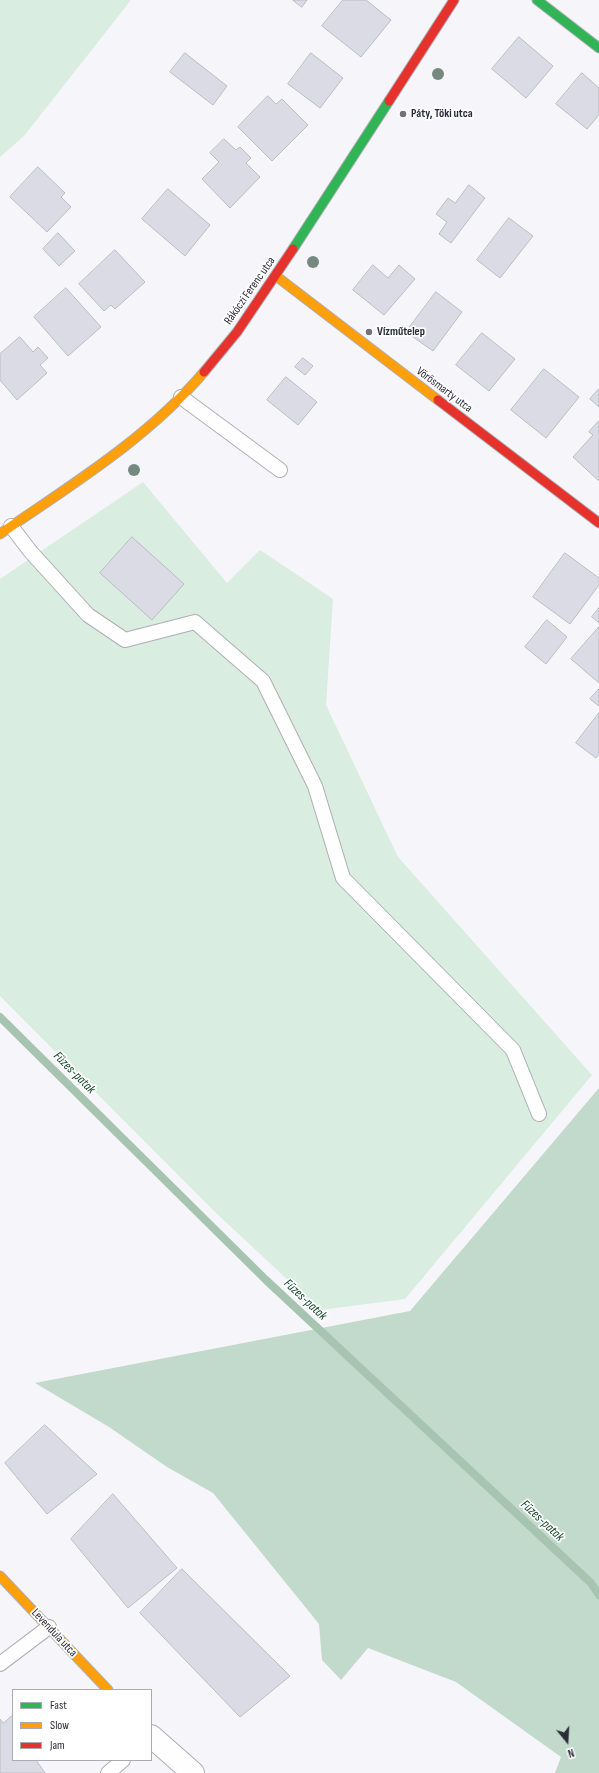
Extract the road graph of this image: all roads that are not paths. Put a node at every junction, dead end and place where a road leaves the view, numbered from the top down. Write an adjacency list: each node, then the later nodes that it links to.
1 (454, 0): 4 (main road, Rákóczi Ferenc utca)
2 (537, 0): 3 (main road)
3 (599, 48)
4 (276, 276): 5 (main road, Rákóczi Ferenc utca); 7 (main road, Vörösmarty utca)
5 (182, 397): 6 (lane); 8 (main road, Rákóczi Ferenc utca)
6 (280, 470)
7 (599, 523)
8 (6, 530): 9 (lane)
9 (539, 1114)
10 (0, 1576): 11 (main road, Levendula utca)
11 (49, 1627): 12 (lane); 13 (main road, Levendula utca)
12 (0, 1664)
13 (107, 1689)
14 (152, 1737): 17 (street)
15 (122, 1761): 16 (lane)
16 (108, 1773)
17 (192, 1773)

